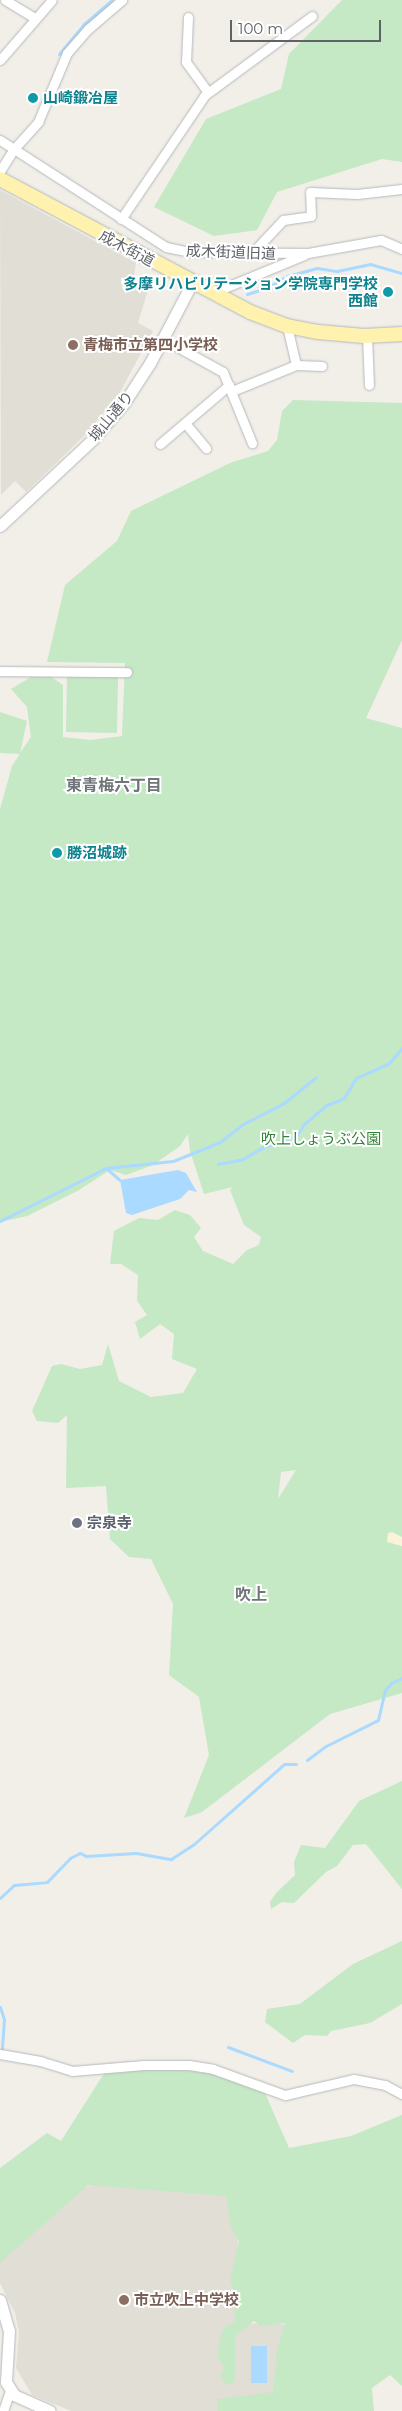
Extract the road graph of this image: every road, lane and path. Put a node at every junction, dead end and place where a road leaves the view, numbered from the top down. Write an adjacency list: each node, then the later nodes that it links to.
1 (5, 0): 6 (street)
2 (43, 0): 6 (street)
3 (52, 0): 6 (street)
4 (122, 0): 11 (street)
5 (312, 16): 9 (street)
6 (34, 17): 8 (street)
7 (188, 17): 9 (street)
8 (0, 60)
9 (208, 92): 15 (street)
10 (0, 140): 11 (street, 成木街道旧道)
11 (13, 150): 12 (street); 15 (street, 成木街道旧道)
12 (0, 171)
13 (0, 178): 19 (main road, 成木街道)
14 (402, 189): 17 (street)
15 (121, 219): 17 (street, 成木街道旧道)
16 (402, 249): 18 (street, 成木街道旧道)
17 (251, 254): 18 (street, 成木街道旧道)
18 (308, 254): 20 (street)
19 (192, 283): 20 (main road, 成木街道); 24 (street, 城山通り)
20 (212, 293): 21 (main road, 成木街道)
21 (287, 326): 23 (main road, 成木街道); 25 (street)
22 (402, 334): 23 (main road, 成木街道)
23 (367, 336): 27 (street)
24 (163, 339): 28 (street); 33 (street, 城山通り)
25 (296, 365): 26 (street); 28 (street)
26 (322, 366)
27 (368, 384)
28 (230, 388): 29 (street); 30 (street)
29 (185, 423): 31 (street); 32 (street)
30 (252, 443)
31 (160, 444)
32 (206, 448)
33 (0, 526)
34 (0, 671): 35 (street)
35 (127, 672)
36 (0, 2054): 37 (street)
37 (402, 2094)
38 (0, 2300): 39 (street)
39 (5, 2385): 40 (street); 41 (street)
40 (3, 2411)
41 (50, 2411)

